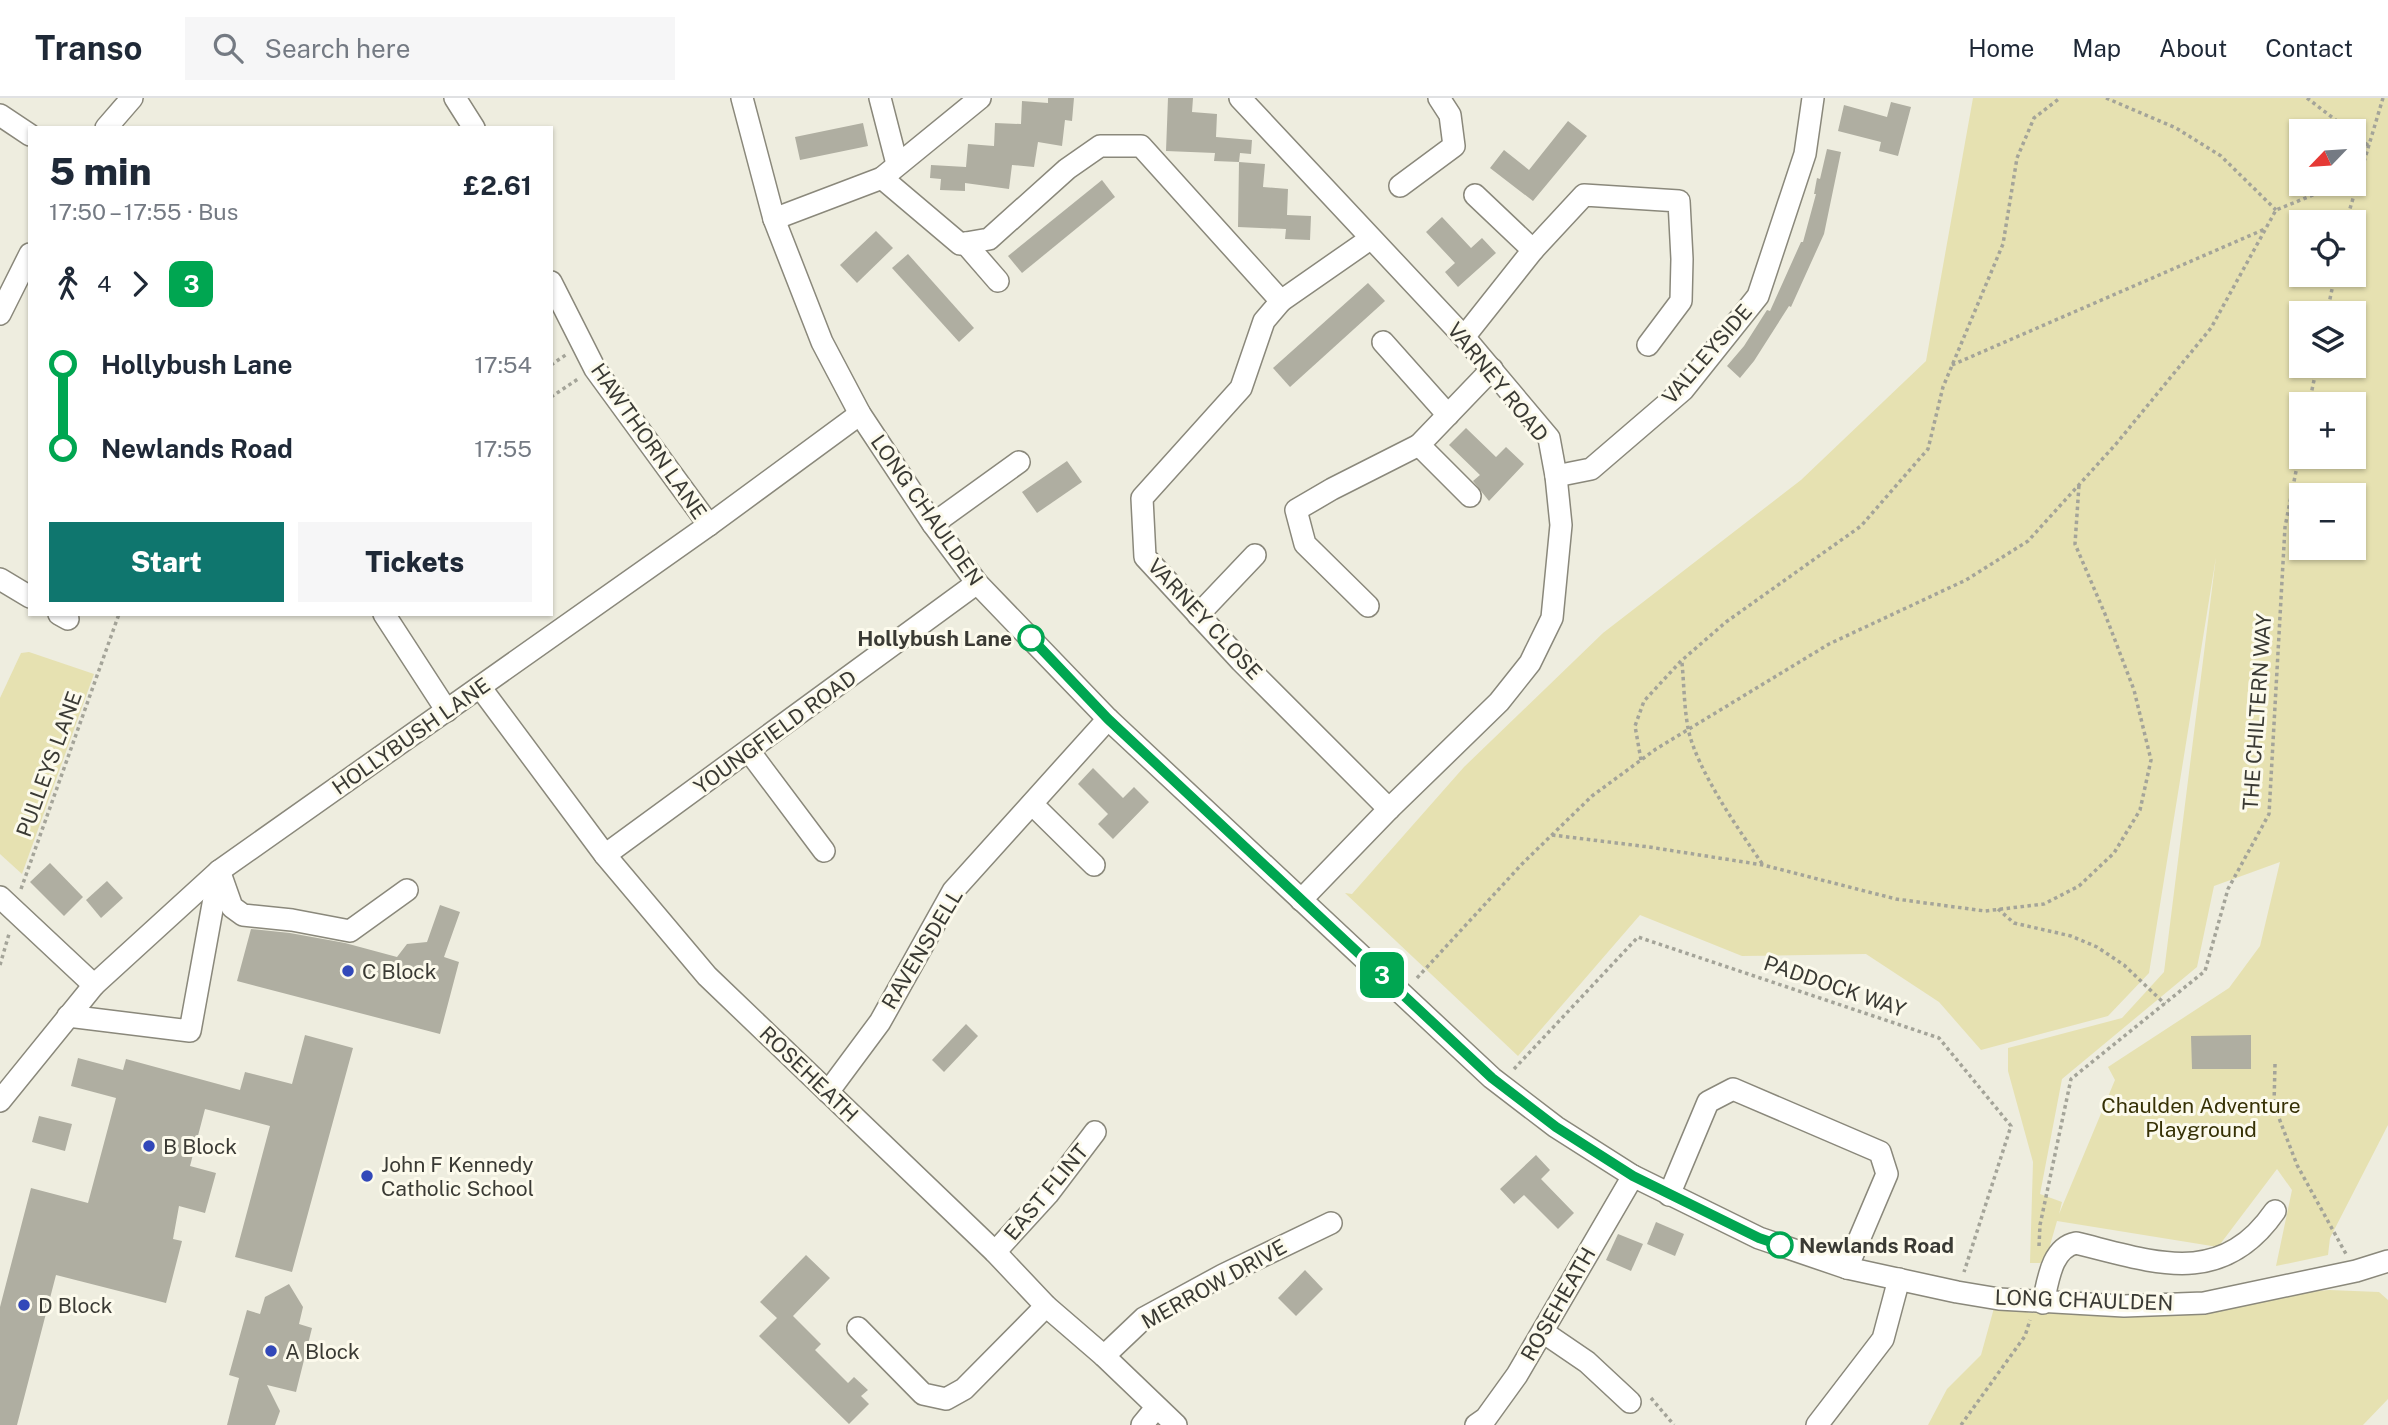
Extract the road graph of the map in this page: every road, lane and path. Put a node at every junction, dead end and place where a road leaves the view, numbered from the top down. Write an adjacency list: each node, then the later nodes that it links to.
1 (132, 98): 15 (street)
2 (455, 98): 16 (street)
3 (742, 98): 26 (street, LONG CHAULDEN)
4 (880, 98): 21 (street)
5 (981, 98): 21 (street)
6 (1240, 98): 28 (street, VARNEY ROAD)
7 (1813, 98): 48 (street, VALLEYSIDE)
8 (2060, 98): 39 (path)
9 (2106, 98): 25 (path)
10 (2307, 98): 14 (path)
11 (2383, 98): 19 (path)
12 (1445, 107): 22 (street)
13 (0, 115): 17 (street)
14 (2334, 119)
15 (108, 126)
16 (473, 126)
17 (28, 134)
18 (2366, 144): 19 (path)
19 (2369, 146): 20 (path)
20 (2366, 156)
21 (890, 171): 26 (street); 29 (street)
22 (1400, 186)
23 (1475, 195): 30 (street)
24 (2310, 196): 25 (path)
25 (2276, 210): 27 (path)
26 (774, 219): 43 (street, LONG CHAULDEN)
27 (2266, 229): 39 (path); 49 (path)
28 (1370, 239): 34 (street); 36 (street, VARNEY ROAD)
29 (965, 243): 32 (street); 34 (street)
30 (1533, 250): 36 (street); 38 (street)
31 (28, 258): 35 (street)
32 (998, 281)
33 (553, 286): 40 (street, HAWTHORN LANE)
34 (1281, 301): 58 (street, VARNEY CLOSE)
35 (0, 314)
36 (1464, 337): 41 (street, VARNEY ROAD)
37 (1383, 342): 44 (street)
38 (1648, 345)
39 (1952, 365): 61 (path)
40 (595, 369): 42 (path); 52 (street, HAWTHORN LANE)
41 (1492, 369): 44 (street); 48 (street, VARNEY ROAD)
42 (553, 396)
43 (860, 414): 51 (street, LONG CHAULDEN); 52 (street, HOLLYBUSH LANE)
44 (1448, 415): 45 (street)
45 (1419, 445): 50 (street); 57 (street)
46 (1019, 462): 51 (street)
47 (2297, 469): 83 (path, THE CHILTERN WAY)
48 (1556, 476): 69 (street, VARNEY ROAD)
49 (2079, 485): 65 (path); 79 (path)
50 (1470, 496)
51 (933, 524): 55 (street, LONG CHAULDEN)
52 (709, 525): 62 (street, HOLLYBUSH LANE)
53 (1255, 555): 58 (street)
54 (0, 579): 56 (street)
55 (977, 583): 64 (street, LONG CHAULDEN); 66 (street, YOUNGFIELD ROAD)
56 (28, 596)
57 (1368, 606)
58 (1198, 615): 69 (street, VARNEY CLOSE)
59 (118, 616): 78 (path, PULLEYS LANE)
60 (385, 616): 63 (street)
61 (1681, 662): 65 (path); 67 (path)
62 (481, 687): 63 (street, HOLLYBUSH LANE); 72 (street, ROSEHEATH)
63 (447, 711): 75 (street, HOLLYBUSH LANE)
64 (1108, 719): 68 (street, RAVENSDELL); 77 (street, LONG CHAULDEN)
65 (1688, 730): 67 (path); 74 (path)
66 (749, 751): 71 (street); 72 (street, YOUNGFIELD ROAD)
67 (1641, 760): 70 (path)
68 (1032, 804): 73 (street); 87 (street, RAVENSDELL)
69 (1389, 809): 77 (street, VARNEY ROAD)
70 (1552, 835): 74 (path); 82 (path)
71 (824, 851)
72 (605, 855): 87 (street, ROSEHEATH)
73 (1094, 864)
74 (1763, 865): 79 (path)
75 (219, 871): 76 (street); 81 (street, HOLLYBUSH LANE); 84 (street)
76 (407, 890)
77 (1301, 900): 82 (street, LONG CHAULDEN)
78 (8, 903): 80 (path, PULLEYS LANE); 81 (street)
79 (1998, 909): 83 (path)
80 (0, 965)
81 (94, 985): 84 (street, HOLLYBUSH LANE)
82 (1403, 994): 86 (street, LONG CHAULDEN)
83 (2165, 1004): 94 (path, THE CHILTERN WAY)
84 (68, 1016): 88 (street, HOLLYBUSH LANE)
85 (2275, 1064): 98 (path)
86 (1500, 1083): 90 (street, LONG CHAULDEN); 100 (path, PADDOCK WAY)
87 (828, 1092): 95 (street, ROSEHEATH)
88 (0, 1101)
89 (1095, 1132): 95 (street, EAST FLINT)
90 (1633, 1176): 91 (street, LONG CHAULDEN); 104 (street, ROSEHEATH)
91 (1669, 1195): 97 (street, LONG CHAULDEN); 97 (street)
92 (2275, 1211): 101 (street)
93 (1331, 1223): 105 (street, MERROW DRIVE)
94 (2039, 1250)
95 (995, 1252): 102 (street, ROSEHEATH)
96 (2388, 1261): 98 (street, LONG CHAULDEN)
97 (1847, 1268): 99 (street, LONG CHAULDEN)
98 (2356, 1271): 101 (street, LONG CHAULDEN)
99 (1899, 1279): 100 (street, LONG CHAULDEN); 111 (street)
100 (1957, 1292): 101 (street, LONG CHAULDEN)
101 (2040, 1302): 112 (path)
102 (1046, 1306): 103 (street); 105 (street, ROSEHEATH)
103 (858, 1328)
104 (1543, 1332): 106 (street); 110 (street, ROSEHEATH)
105 (1104, 1356): 107 (street, ROSEHEATH)
106 (1630, 1402)
107 (1156, 1408): 108 (street); 109 (street, ROSEHEATH)
108 (1142, 1425)
109 (1176, 1425)
110 (1476, 1425)
111 (1817, 1425)
112 (1961, 1425)

